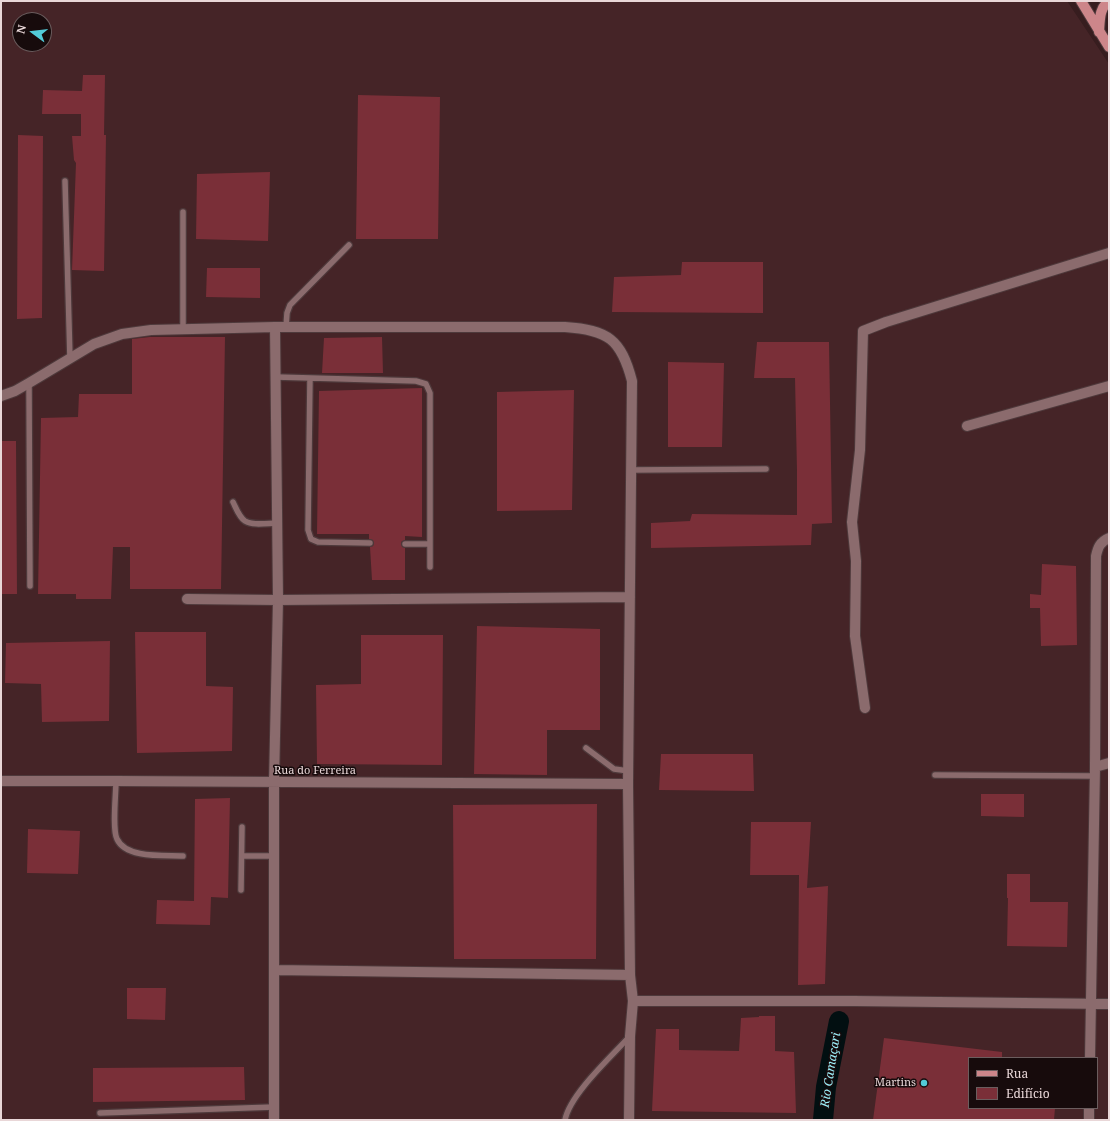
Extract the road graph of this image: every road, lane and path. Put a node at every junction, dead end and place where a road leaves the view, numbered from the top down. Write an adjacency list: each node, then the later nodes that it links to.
1 (1081, 1): 3 (main road)
2 (1109, 1): 3 (main road)
3 (1099, 32): 4 (main road)
4 (1109, 47)
5 (65, 181): 12 (lane)
6 (183, 212): 11 (lane)
7 (350, 245): 10 (lane)
8 (1109, 252): 32 (street)
9 (275, 327): 10 (street); 11 (street); 13 (street)
10 (286, 327): 20 (street)
11 (183, 329): 12 (street)
12 (70, 359): 15 (street)
13 (276, 377): 14 (lane); 22 (street)
14 (310, 378): 24 (lane); 26 (lane)
15 (29, 383): 17 (street); 28 (lane)
16 (1109, 386): 18 (street)
17 (1, 396)
18 (967, 426)
19 (766, 469): 20 (lane)
20 (631, 470): 29 (street)
21 (233, 502): 22 (lane)
22 (277, 523): 31 (street)
23 (1109, 538): 36 (street)
24 (370, 543)
25 (405, 544): 26 (lane)
26 (430, 544): 27 (lane)
27 (430, 567)
28 (30, 586)
29 (630, 597): 31 (street); 35 (street)
30 (187, 599): 31 (street)
31 (278, 600): 40 (street)
32 (865, 708)
33 (586, 748): 35 (lane)
34 (1109, 763): 36 (street)
35 (628, 771): 41 (street)
36 (1095, 771): 37 (lane); 50 (street)
37 (935, 775)
38 (1, 781): 39 (street, Rua do Ferreira)
39 (116, 781): 40 (street, Rua do Ferreira); 43 (lane)
40 (274, 782): 41 (street, Rua do Ferreira); 45 (street)
41 (628, 784): 48 (street)
42 (242, 827): 44 (lane)
43 (183, 856)
44 (242, 856): 45 (lane); 46 (lane)
45 (274, 856): 47 (street)
46 (241, 890)
47 (274, 970): 48 (street); 54 (street)
48 (630, 975): 49 (street)
49 (633, 1001): 50 (street); 52 (street)
50 (1092, 1004): 51 (street); 53 (street)
51 (1109, 1004)
52 (630, 1036): 58 (lane); 59 (street)
53 (1090, 1057)
54 (274, 1107): 56 (lane); 57 (street)
55 (1089, 1109): 60 (street)
56 (100, 1113)
57 (274, 1120)
58 (565, 1120)
59 (629, 1120)
60 (1089, 1120)

